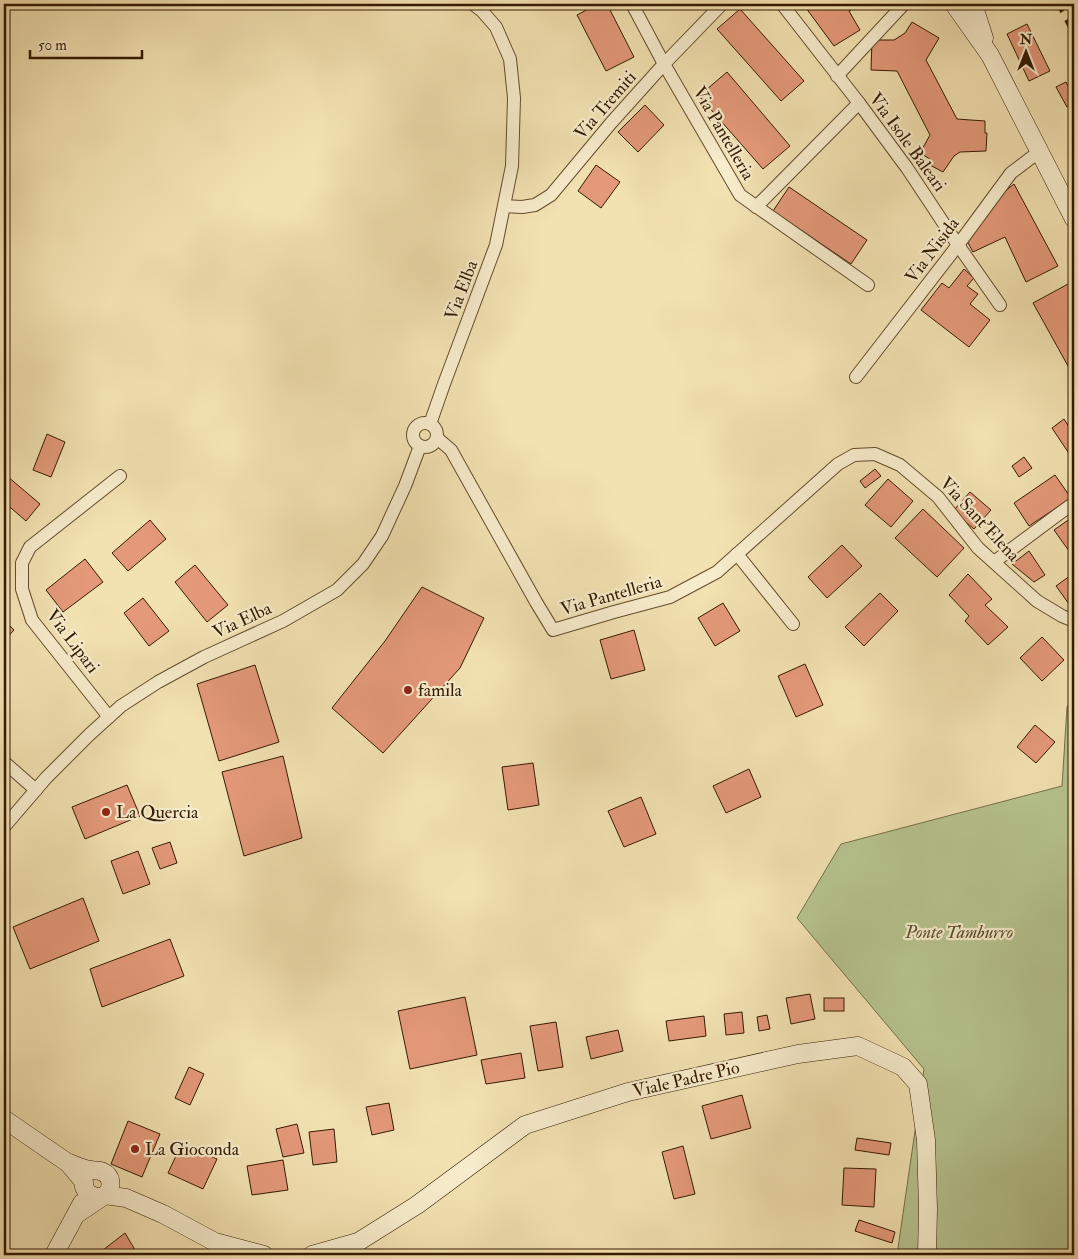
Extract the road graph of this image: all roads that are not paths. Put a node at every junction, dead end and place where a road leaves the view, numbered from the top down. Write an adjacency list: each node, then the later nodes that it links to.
1 (473, 4): 13 (street, Via Elba)
2 (632, 4): 9 (street, Via Pantelleria)
3 (722, 4): 9 (street, Via Tremiti)
4 (782, 4): 10 (street, Via Isole Baleari)
5 (904, 4): 10 (street)
6 (954, 4): 8 (street)
7 (973, 4): 8 (street)
8 (990, 55): 12 (street)
9 (664, 64): 13 (street, Via Tremiti); 14 (street, Via Pantelleria)
10 (837, 76): 11 (street, Via Isole Baleari)
11 (859, 103): 14 (street); 16 (street, Via Isole Baleari)
12 (1040, 151): 15 (street); 16 (street, Via Nisida)
13 (505, 206): 20 (street, Via Elba)
14 (756, 207): 17 (street, Via Pantelleria)
15 (1074, 219)
16 (958, 245): 18 (street, Via Isole Baleari); 19 (street, Via Nisida)
17 (868, 286)
18 (1000, 305)
19 (856, 377)
20 (430, 424): 21 (street); 22 (street, Via Elba)
21 (437, 438): 22 (street); 26 (street, Via Pantelleria)
22 (420, 446): 30 (street, Via Elba)
23 (854, 455): 26 (street, Via Pantelleria); 27 (street, Via Sant'Elena)
24 (120, 476): 30 (street, Via Lipari)
25 (1074, 504): 27 (street)
26 (737, 554): 29 (street)
27 (994, 562): 28 (street, Via Sant'Elena)
28 (1074, 621)
29 (793, 624)
30 (109, 717): 32 (street, Via Elba)
31 (4, 762): 32 (street)
32 (36, 790): 33 (street, Via Elba)
33 (4, 827)
34 (4, 1119): 35 (street)
35 (97, 1187): 36 (street); 37 (street)
36 (54, 1255)
37 (264, 1255)
38 (312, 1255): 39 (street, Viale Padre Pio)
39 (927, 1255)

